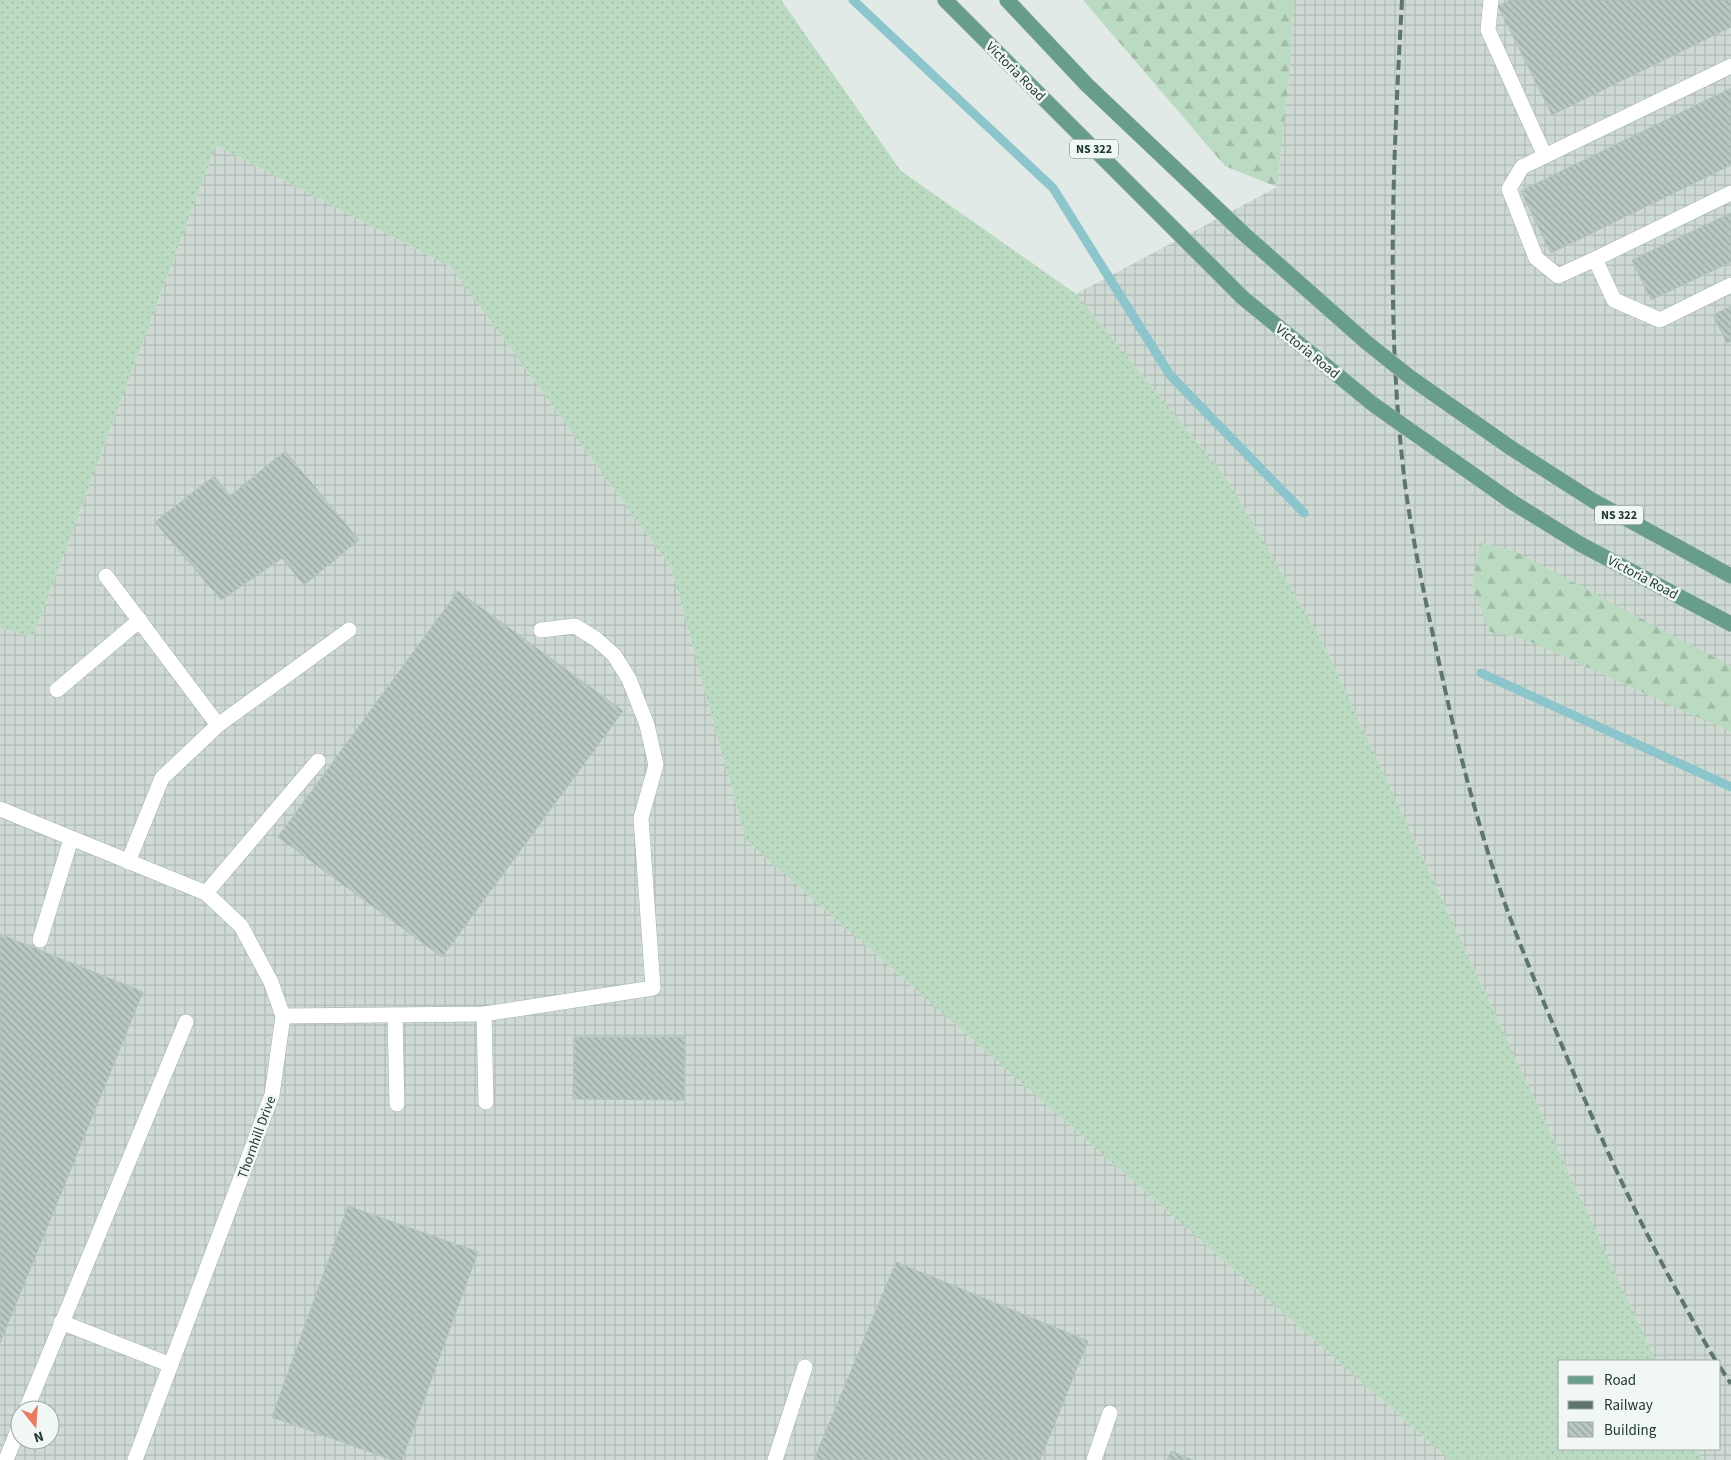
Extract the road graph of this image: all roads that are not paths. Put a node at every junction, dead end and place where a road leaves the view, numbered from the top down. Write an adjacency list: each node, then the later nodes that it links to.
1 (945, 0): 12 (main road, Victoria Road / NS 322, bridge)
2 (1007, 0): 10 (main road, NS 322, bridge)
3 (1491, 0): 5 (street)
4 (1731, 66): 5 (street)
5 (1545, 156): 7 (street)
6 (1731, 193): 7 (street)
7 (1596, 259): 8 (street)
8 (1731, 285)
9 (106, 576): 11 (street)
10 (1731, 576)
11 (140, 620): 15 (street); 16 (street)
12 (1731, 624)
13 (349, 630): 16 (street)
14 (541, 630): 23 (street)
15 (58, 690)
16 (218, 725): 20 (street)
17 (318, 761): 21 (street)
18 (0, 810): 19 (street, Thornhill Drive)
19 (71, 839): 20 (street, Thornhill Drive); 22 (street)
20 (128, 862): 21 (street, Thornhill Drive)
21 (206, 893): 25 (street, Thornhill Drive)
22 (40, 940)
23 (484, 1014): 24 (street); 27 (street)
24 (395, 1015): 25 (street); 28 (street)
25 (283, 1016): 30 (street, Thornhill Drive)
26 (186, 1022): 29 (street)
27 (486, 1102)
28 (397, 1104)
29 (61, 1322): 30 (street); 32 (street)
30 (171, 1365): 34 (street, Thornhill Drive)
31 (805, 1367): 35 (street)
32 (30, 1400)
33 (1110, 1413): 36 (street)
34 (135, 1460)
35 (775, 1460)
36 (1094, 1460)

